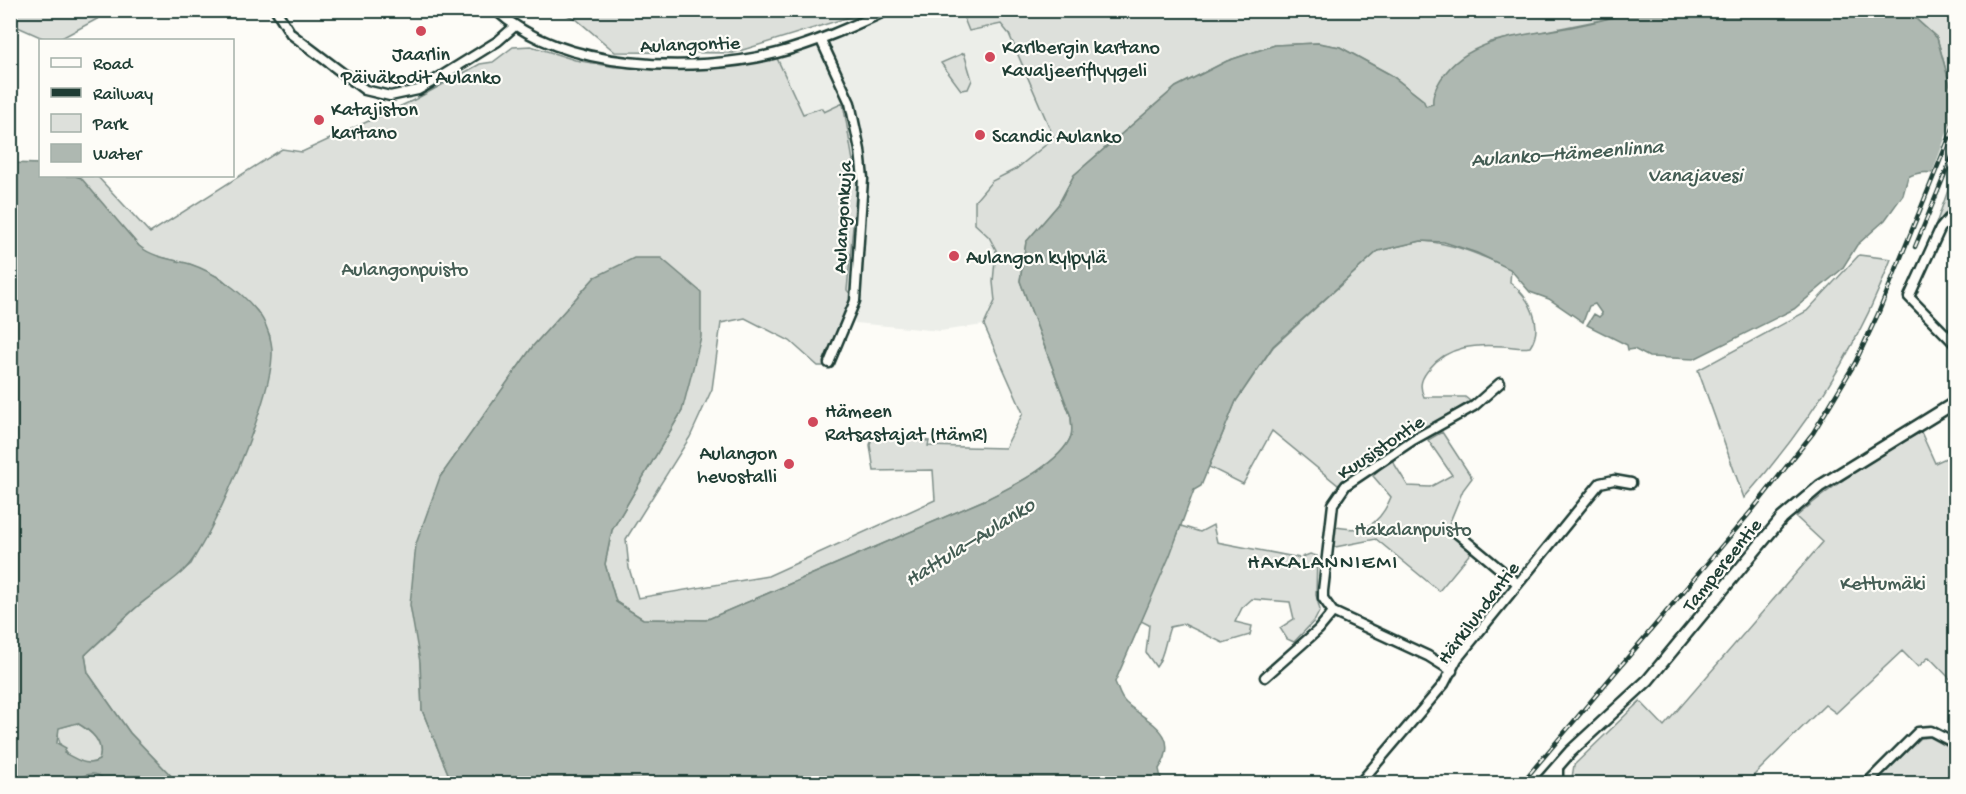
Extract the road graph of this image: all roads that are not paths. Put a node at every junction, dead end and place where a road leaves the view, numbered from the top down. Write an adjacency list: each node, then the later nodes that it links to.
1 (276, 10): 4 (street)
2 (496, 10): 4 (street, Aulangontie)
3 (888, 10): 5 (street, Aulangontie)
4 (514, 26): 5 (street, Aulangontie)
5 (821, 40): 8 (street, Aulangonkuja)
6 (1956, 210): 7 (street)
7 (1956, 345)
8 (829, 363)
9 (1500, 384): 14 (street, Kuusistontie)
10 (1956, 402): 18 (main road, Tampereentie)
11 (1631, 483): 13 (street, Härkiluhdantie)
12 (1453, 530): 13 (street)
13 (1518, 584): 15 (street, Härkiluhdantie)
14 (1333, 612): 15 (street); 16 (street)
15 (1452, 671): 19 (street, Härkiluhdantie)
16 (1265, 677)
17 (1956, 744): 22 (street)
18 (1558, 764): 20 (main road, Tampereentie); 21 (street)
19 (1359, 783)
20 (1542, 783)
21 (1558, 783)
22 (1866, 783)

